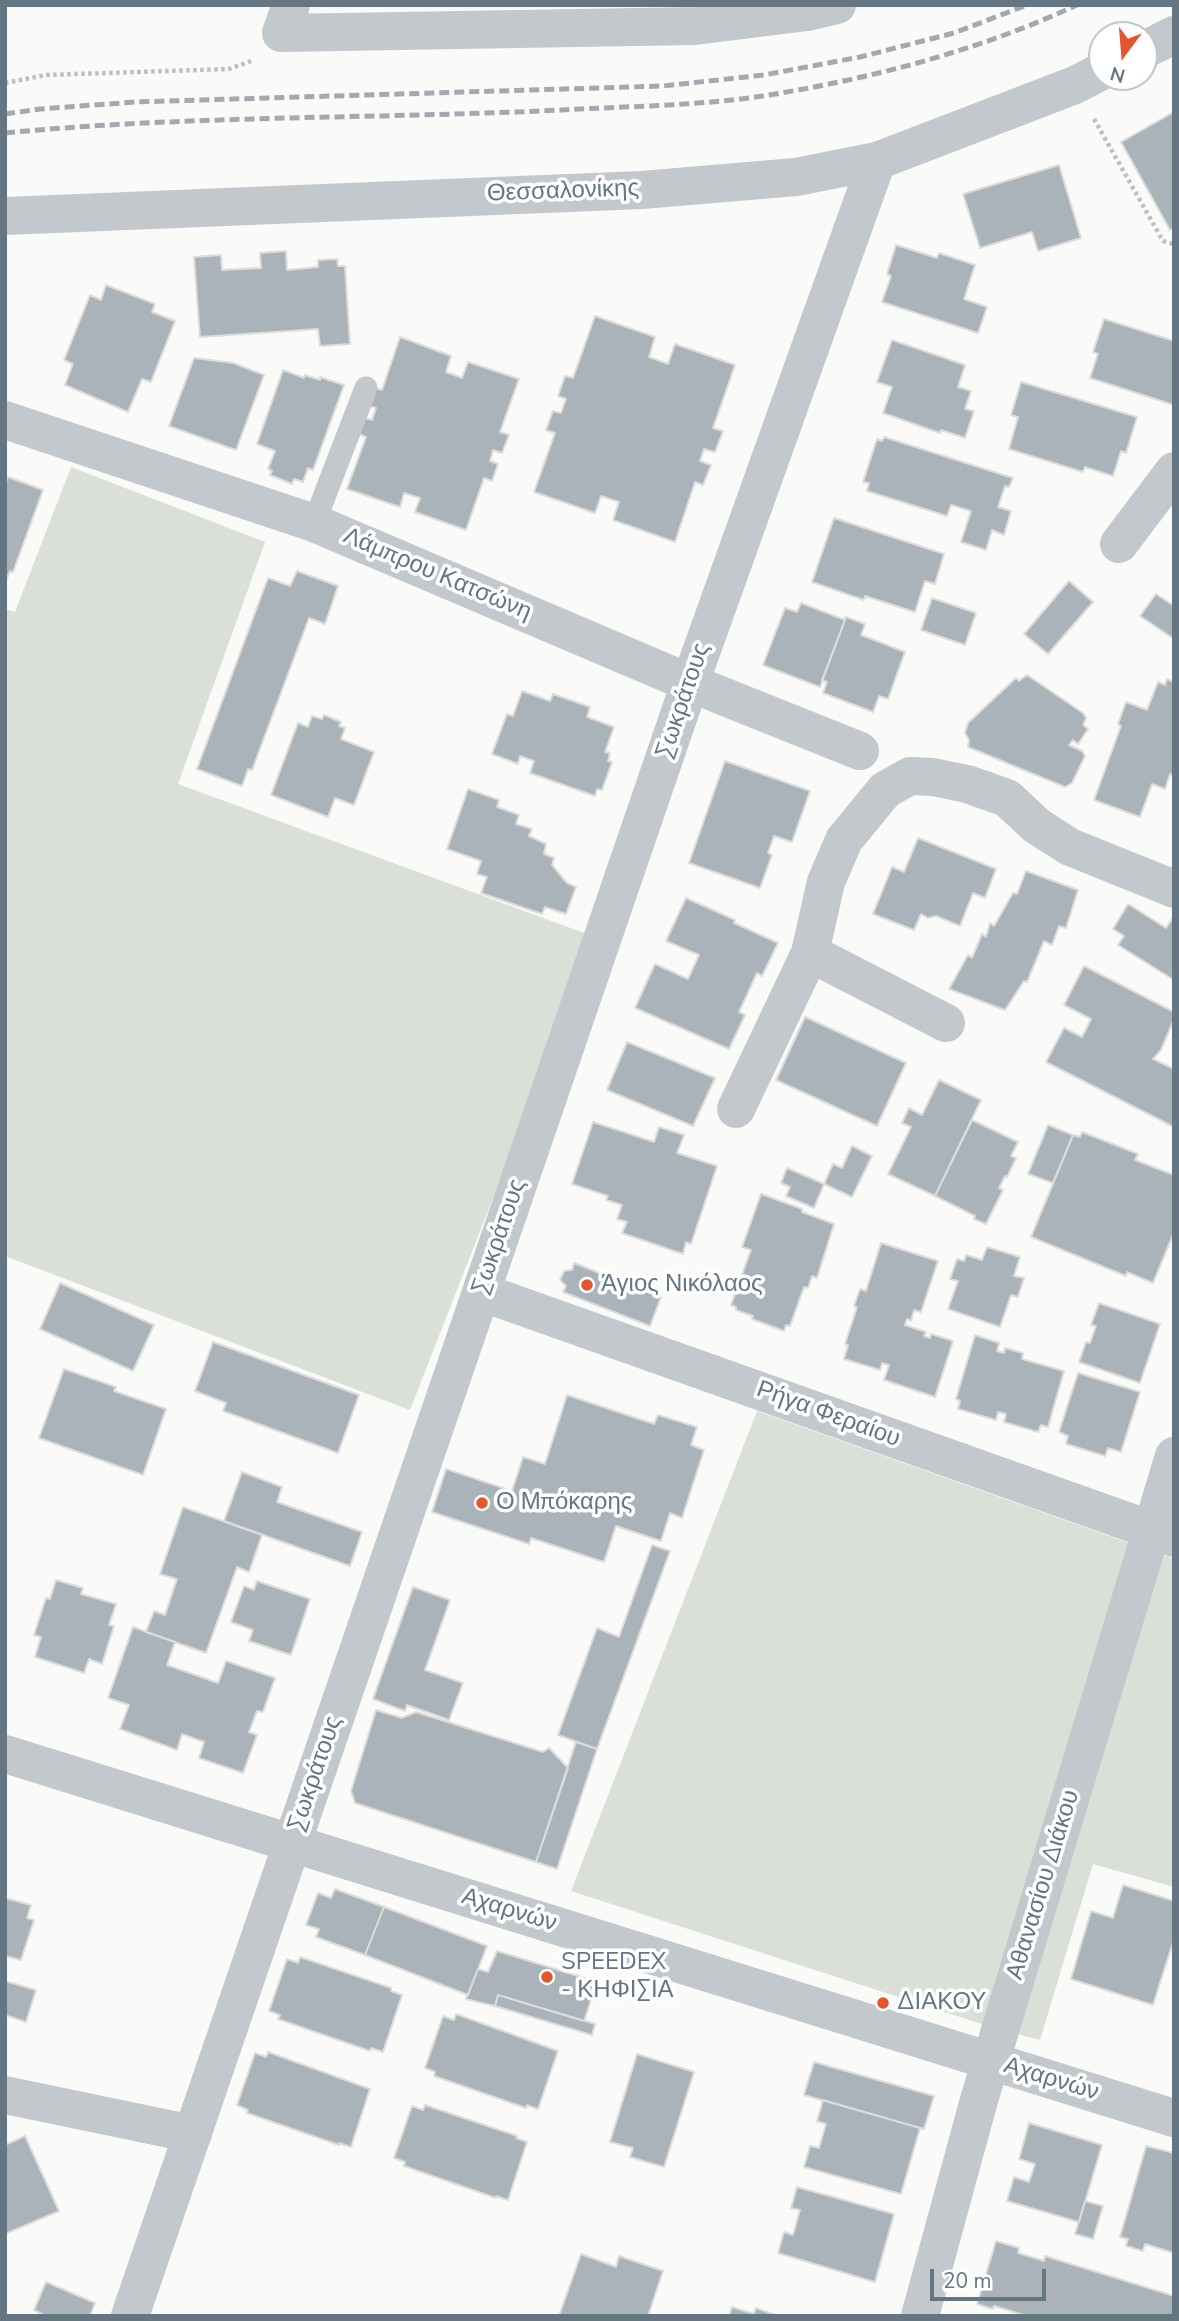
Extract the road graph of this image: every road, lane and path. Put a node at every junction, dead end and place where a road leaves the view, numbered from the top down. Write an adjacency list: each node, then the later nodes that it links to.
1 (837, 5): 2 (street)
2 (286, 19): 6 (path)
3 (1174, 35): 4 (street)
4 (1158, 43)
5 (1088, 78): 8 (street, Θεσσαλονίκης)
6 (5, 83)
7 (1094, 91): 10 (path)
8 (877, 161): 9 (street, Θεσσαλονίκης); 16 (street, Σωκράτους)
9 (5, 216)
10 (1174, 244)
11 (366, 388): 14 (lane)
12 (5, 420): 14 (street, Λάμπρου Κατσώνη)
13 (1174, 471): 15 (street)
14 (314, 523): 16 (street, Λάμπρου Κατσώνη)
15 (1119, 544)
16 (690, 683): 17 (street, Λάμπρου Κατσώνη); 22 (street, Σωκράτους)
17 (860, 751)
18 (1174, 889): 19 (street)
19 (810, 953): 20 (street); 21 (street)
20 (946, 1023)
21 (736, 1109)
22 (481, 1292): 24 (street, Ρήγα Φεραίου); 26 (street, Σωκράτους)
23 (1174, 1456): 24 (street, Αθανασίου Διάκου)
24 (1162, 1534): 27 (street, Αθανασίου Διάκου)
25 (5, 1754): 26 (street, Αχαρνών)
26 (292, 1843): 27 (street, Αχαρνών); 30 (street, Σωκράτους)
27 (991, 2061): 29 (street, Αχαρνών); 32 (street, Αθανασίου Διάκου)
28 (5, 2095): 30 (street)
29 (1174, 2118)
30 (193, 2134): 31 (street, Σωκράτους)
31 (130, 2316)
32 (920, 2316)

